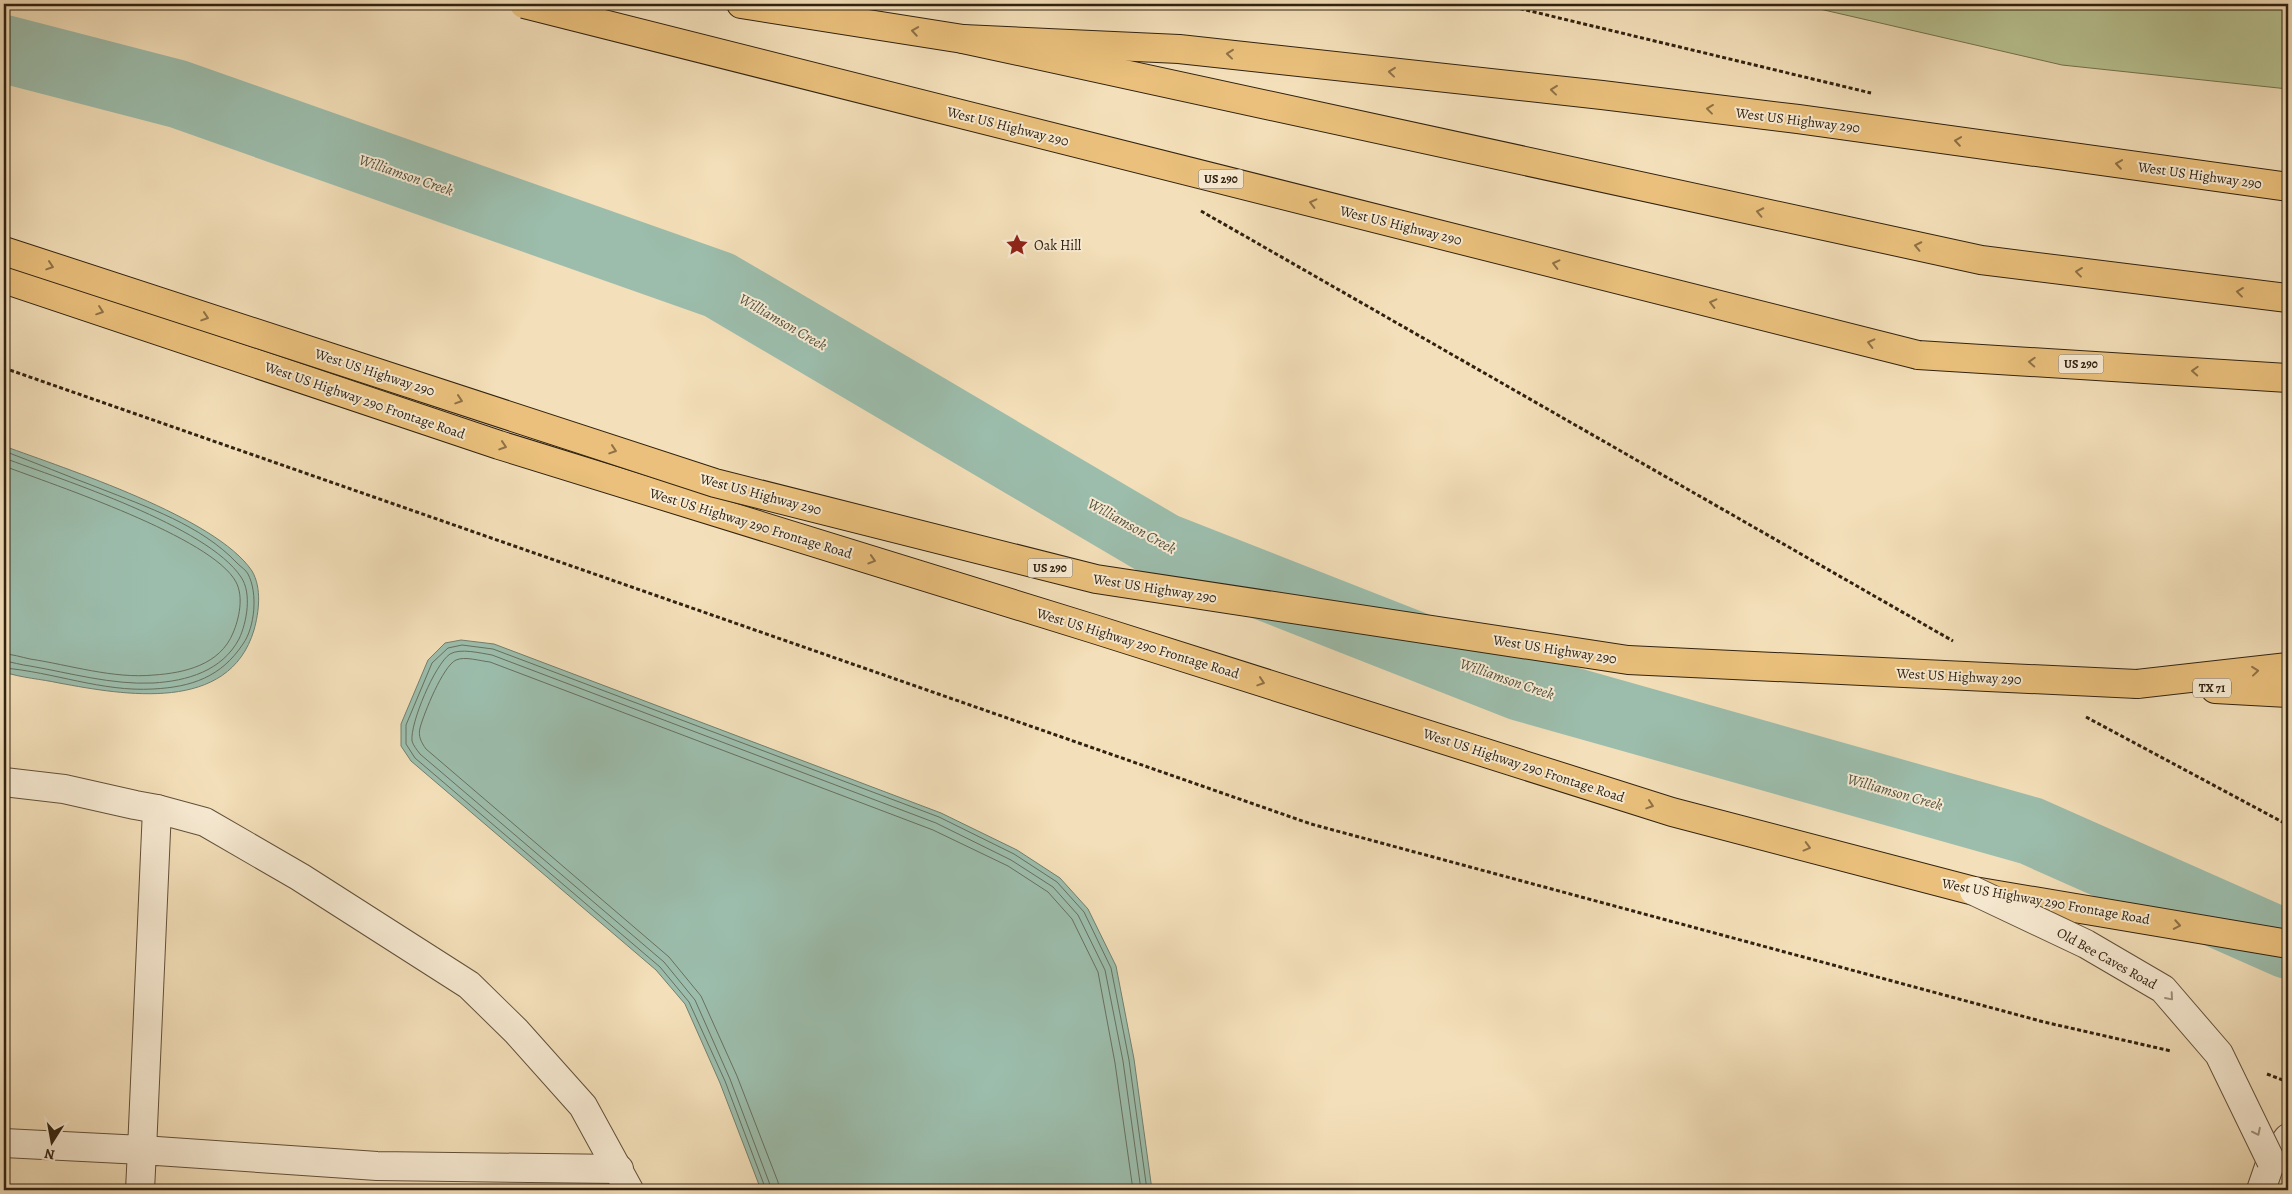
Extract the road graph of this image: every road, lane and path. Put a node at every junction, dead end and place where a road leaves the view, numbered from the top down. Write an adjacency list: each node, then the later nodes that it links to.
1 (524, 4): 13 (main road, West US Highway 290 / US 290, one-way to 1, bridge)
2 (741, 4): 4 (main road, West US Highway 290, one-way to 2)
3 (1501, 4): 5 (path)
4 (963, 39): 6 (main road, West US Highway 290, one-way to 4); 10 (main road, one-way to 4)
5 (1879, 95)
6 (2288, 187)
7 (1198, 210): 15 (path)
8 (4, 251): 17 (main road, West US Highway 290 / US 290, one-way to 17, bridge)
9 (4, 280): 23 (main road, West US Highway 290 Frontage Road, one-way to 23)
10 (2288, 298)
11 (4, 368): 25 (path)
12 (2288, 371): 13 (main road)
13 (2243, 374): 14 (main road, West US Highway 290 / US 290)
14 (2288, 378)
15 (1961, 645)
16 (2288, 667): 17 (main road, West US Highway 290 / US 290, one-way to 16)
17 (2137, 684): 18 (main road, TX 71)
18 (2288, 693)
19 (2082, 714): 22 (path)
20 (4, 782): 21 (street)
21 (157, 808): 30 (street); 32 (street)
22 (2288, 825)
23 (1974, 891): 24 (main road, West US Highway 290 Frontage Road, one-way to 24, bridge); 31 (street, Old Bee Caves Road, one-way to 31, bridge)
24 (2288, 944)
25 (2176, 1052)
26 (2261, 1072): 27 (path)
27 (2288, 1082)
28 (2288, 1138): 31 (street)
29 (4, 1143): 30 (street)
30 (142, 1150): 32 (street); 33 (street)
31 (2271, 1161): 34 (street)
32 (624, 1180)
33 (140, 1190)
34 (2262, 1190)

